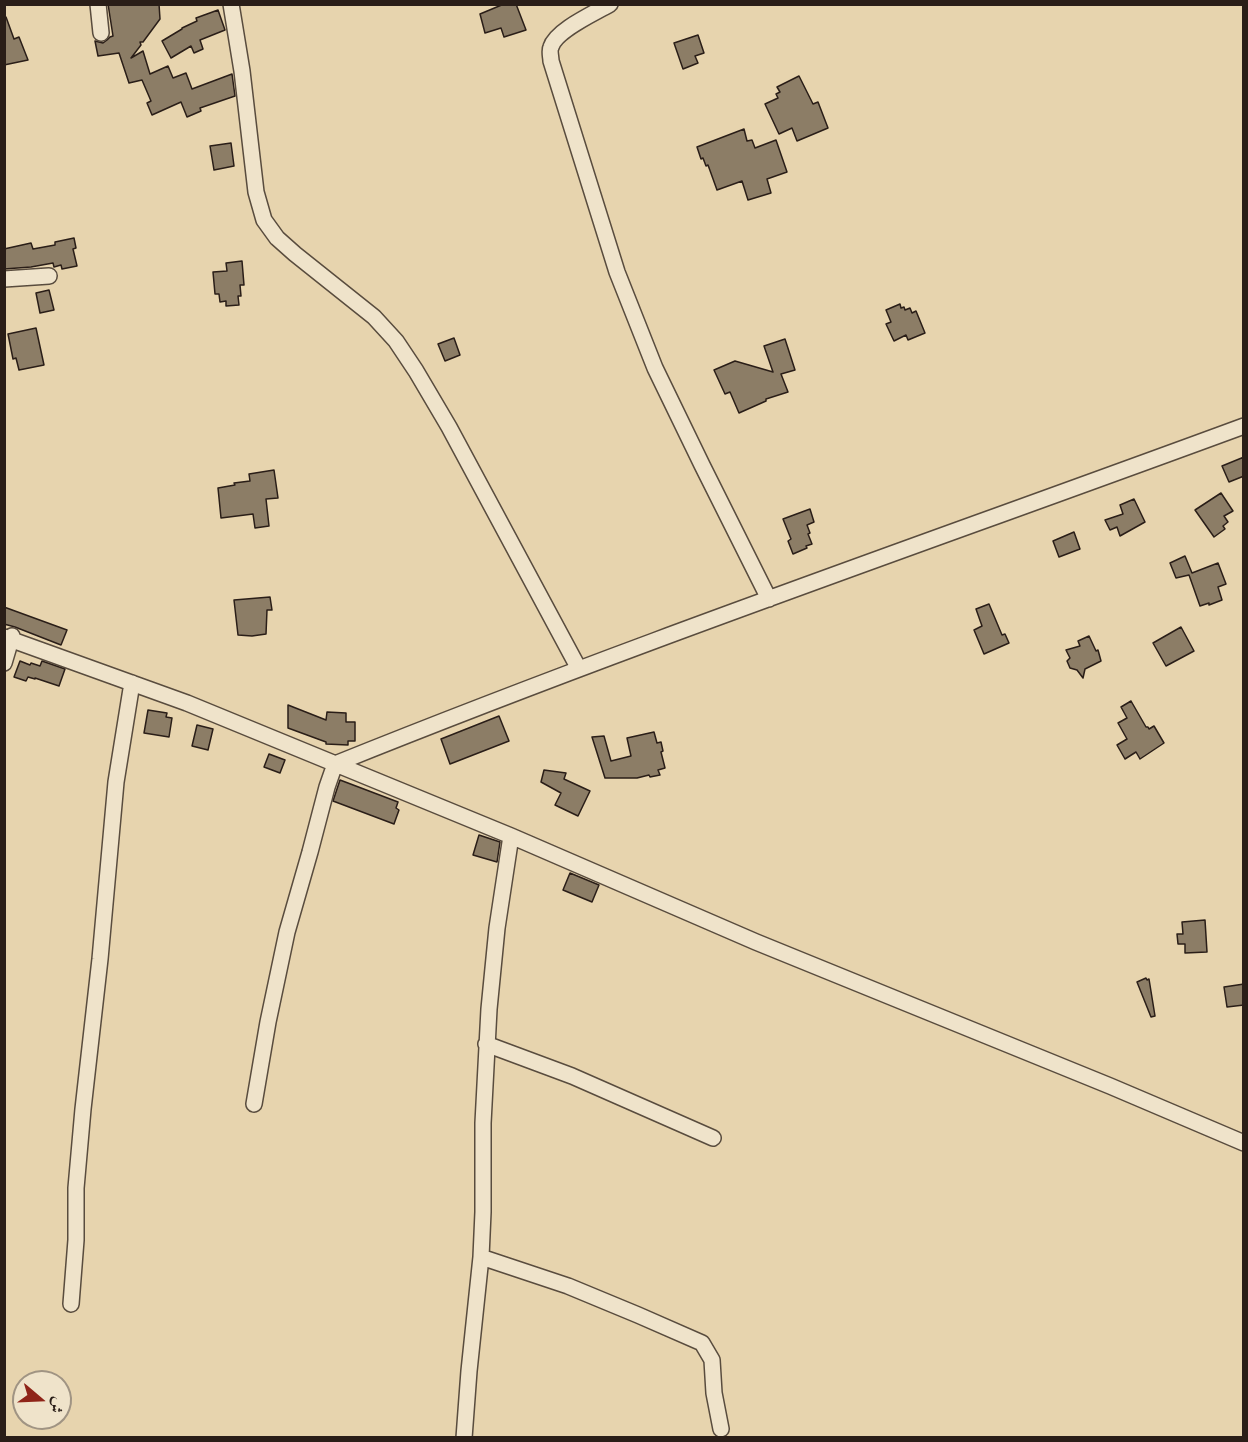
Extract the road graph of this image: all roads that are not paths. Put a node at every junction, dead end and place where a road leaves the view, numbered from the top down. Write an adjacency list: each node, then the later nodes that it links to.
1 (98, 4): 4 (street)
2 (231, 4): 11 (street)
3 (610, 4): 8 (street)
4 (101, 33)
5 (49, 276): 6 (street)
6 (4, 279)
7 (1244, 426): 8 (street)
8 (769, 599): 11 (street)
9 (9, 637): 10 (street); 12 (street)
10 (4, 663)
11 (579, 669): 13 (street)
12 (132, 683): 13 (street); 20 (street)
13 (335, 764): 14 (street); 16 (street)
14 (511, 836): 15 (street); 18 (street)
15 (486, 1044): 17 (street); 19 (street)
16 (254, 1104)
17 (713, 1138)
18 (1244, 1143)
19 (481, 1257): 21 (street); 22 (street)
20 (71, 1304)
21 (721, 1429)
22 (464, 1437)

